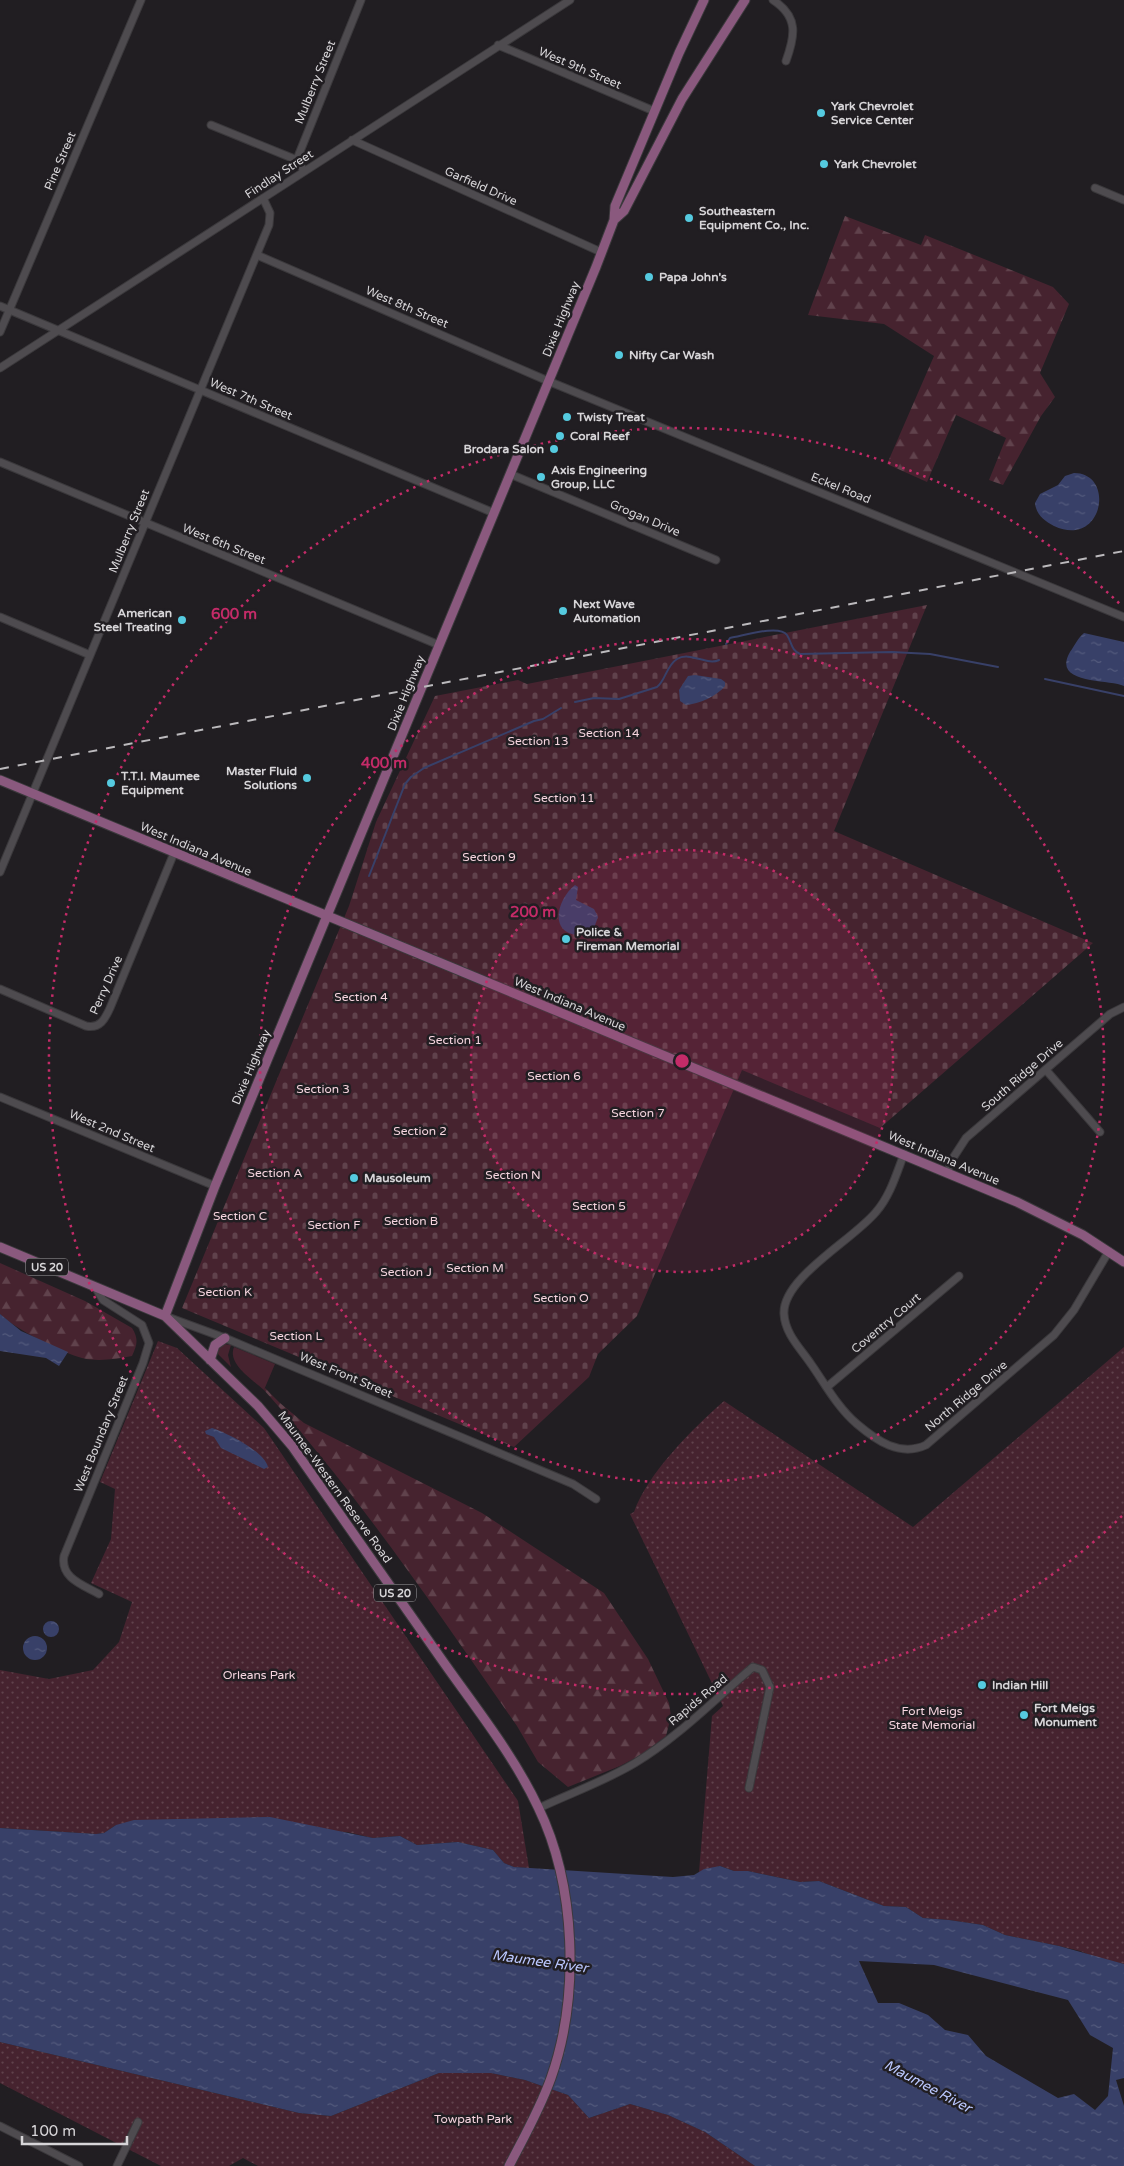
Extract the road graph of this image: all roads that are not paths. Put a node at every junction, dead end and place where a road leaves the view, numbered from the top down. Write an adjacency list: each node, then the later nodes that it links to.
1 (141, 0): 21 (street, Pine Street)
2 (361, 0): 12 (street, Mulberry Street)
3 (570, 0): 7 (street, Findlay Street)
4 (704, 0): 9 (main road, Dixie Highway)
5 (745, 0): 17 (main road, Dixie Highway)
6 (773, 0): 8 (street)
7 (498, 45): 9 (street, West 9th Street); 11 (street, Findlay Street)
8 (786, 61)
9 (654, 111): 17 (main road, Dixie Highway)
10 (211, 125): 12 (street)
11 (352, 140): 13 (street, Findlay Street); 18 (street, Garfield Drive)
12 (297, 160): 13 (street)
13 (304, 172): 15 (street, Findlay Street)
14 (1095, 188): 16 (street)
15 (263, 198): 19 (street, Mulberry Street); 22 (street, Findlay Street)
16 (1124, 200)
17 (614, 220): 18 (main road, Dixie Highway)
18 (601, 252): 25 (main road, Dixie Highway)
19 (256, 255): 25 (street, West 8th Street); 26 (street, Mulberry Street)
20 (0, 306): 21 (street, West 7th Street)
21 (9, 310): 22 (street, West 7th Street); 23 (street, Pine Street)
22 (58, 330): 24 (street, Findlay Street); 26 (street, West 7th Street)
23 (0, 332)
24 (0, 368)
25 (548, 381): 28 (main road, Dixie Highway); 32 (street, Eckel Road)
26 (200, 390): 29 (street, West 7th Street); 30 (street, Mulberry Street)
27 (0, 462): 30 (street, West 6th Street)
28 (510, 474): 29 (main road, Dixie Highway); 31 (street, Grogan Drive)
29 (494, 513): 34 (main road, Dixie Highway)
30 (145, 523): 34 (street, West 6th Street); 35 (street, Mulberry Street)
31 (716, 560)
32 (1124, 617)
33 (0, 618): 35 (street)
34 (439, 645): 40 (main road, Dixie Highway)
35 (90, 655): 37 (street, Mulberry Street)
36 (0, 780): 37 (main road, West Indiana Avenue)
37 (32, 794): 38 (main road, West Indiana Avenue); 39 (street, Mulberry Street)
38 (174, 853): 40 (main road, West Indiana Avenue); 41 (street, Perry Drive)
39 (0, 872)
40 (327, 917): 46 (main road, West Indiana Avenue); 48 (main road, Dixie Highway)
41 (0, 990)
42 (1124, 1007): 43 (street, South Ridge Drive)
43 (1046, 1070): 45 (street); 47 (street, South Ridge Drive)
44 (0, 1097): 48 (street, West 2nd Street)
45 (1100, 1132)
46 (904, 1154): 47 (main road, West Indiana Avenue); 57 (street, North Ridge Drive)
47 (947, 1173): 50 (main road, West Indiana Avenue)
48 (215, 1186): 54 (main road, Dixie Highway)
49 (0, 1247): 53 (main road, West Front Street / US 20)
50 (1109, 1251): 51 (main road, West Indiana Avenue); 57 (street, North Ridge Drive)
51 (1124, 1262)
52 (959, 1276): 57 (street, Coventry Court)
53 (95, 1287): 54 (main road, West Front Street / US 20); 59 (street, West Boundary Street)
54 (165, 1316): 55 (street, West Front Street); 56 (main road, Maumee-Western Reserve Road / US 20)
55 (225, 1338): 56 (main road); 58 (street, West Front Street)
56 (210, 1360): 61 (main road, Maumee-Western Reserve Road / US 20)
57 (827, 1387)
58 (596, 1499)
59 (100, 1594)
60 (749, 1788): 61 (street, Rapids Road)
61 (538, 1808): 66 (main road, Maumee-Western Reserve Road / US 20)
62 (138, 2122): 65 (street)
63 (0, 2126): 64 (street)
64 (79, 2166)
65 (117, 2166)
66 (509, 2166)

